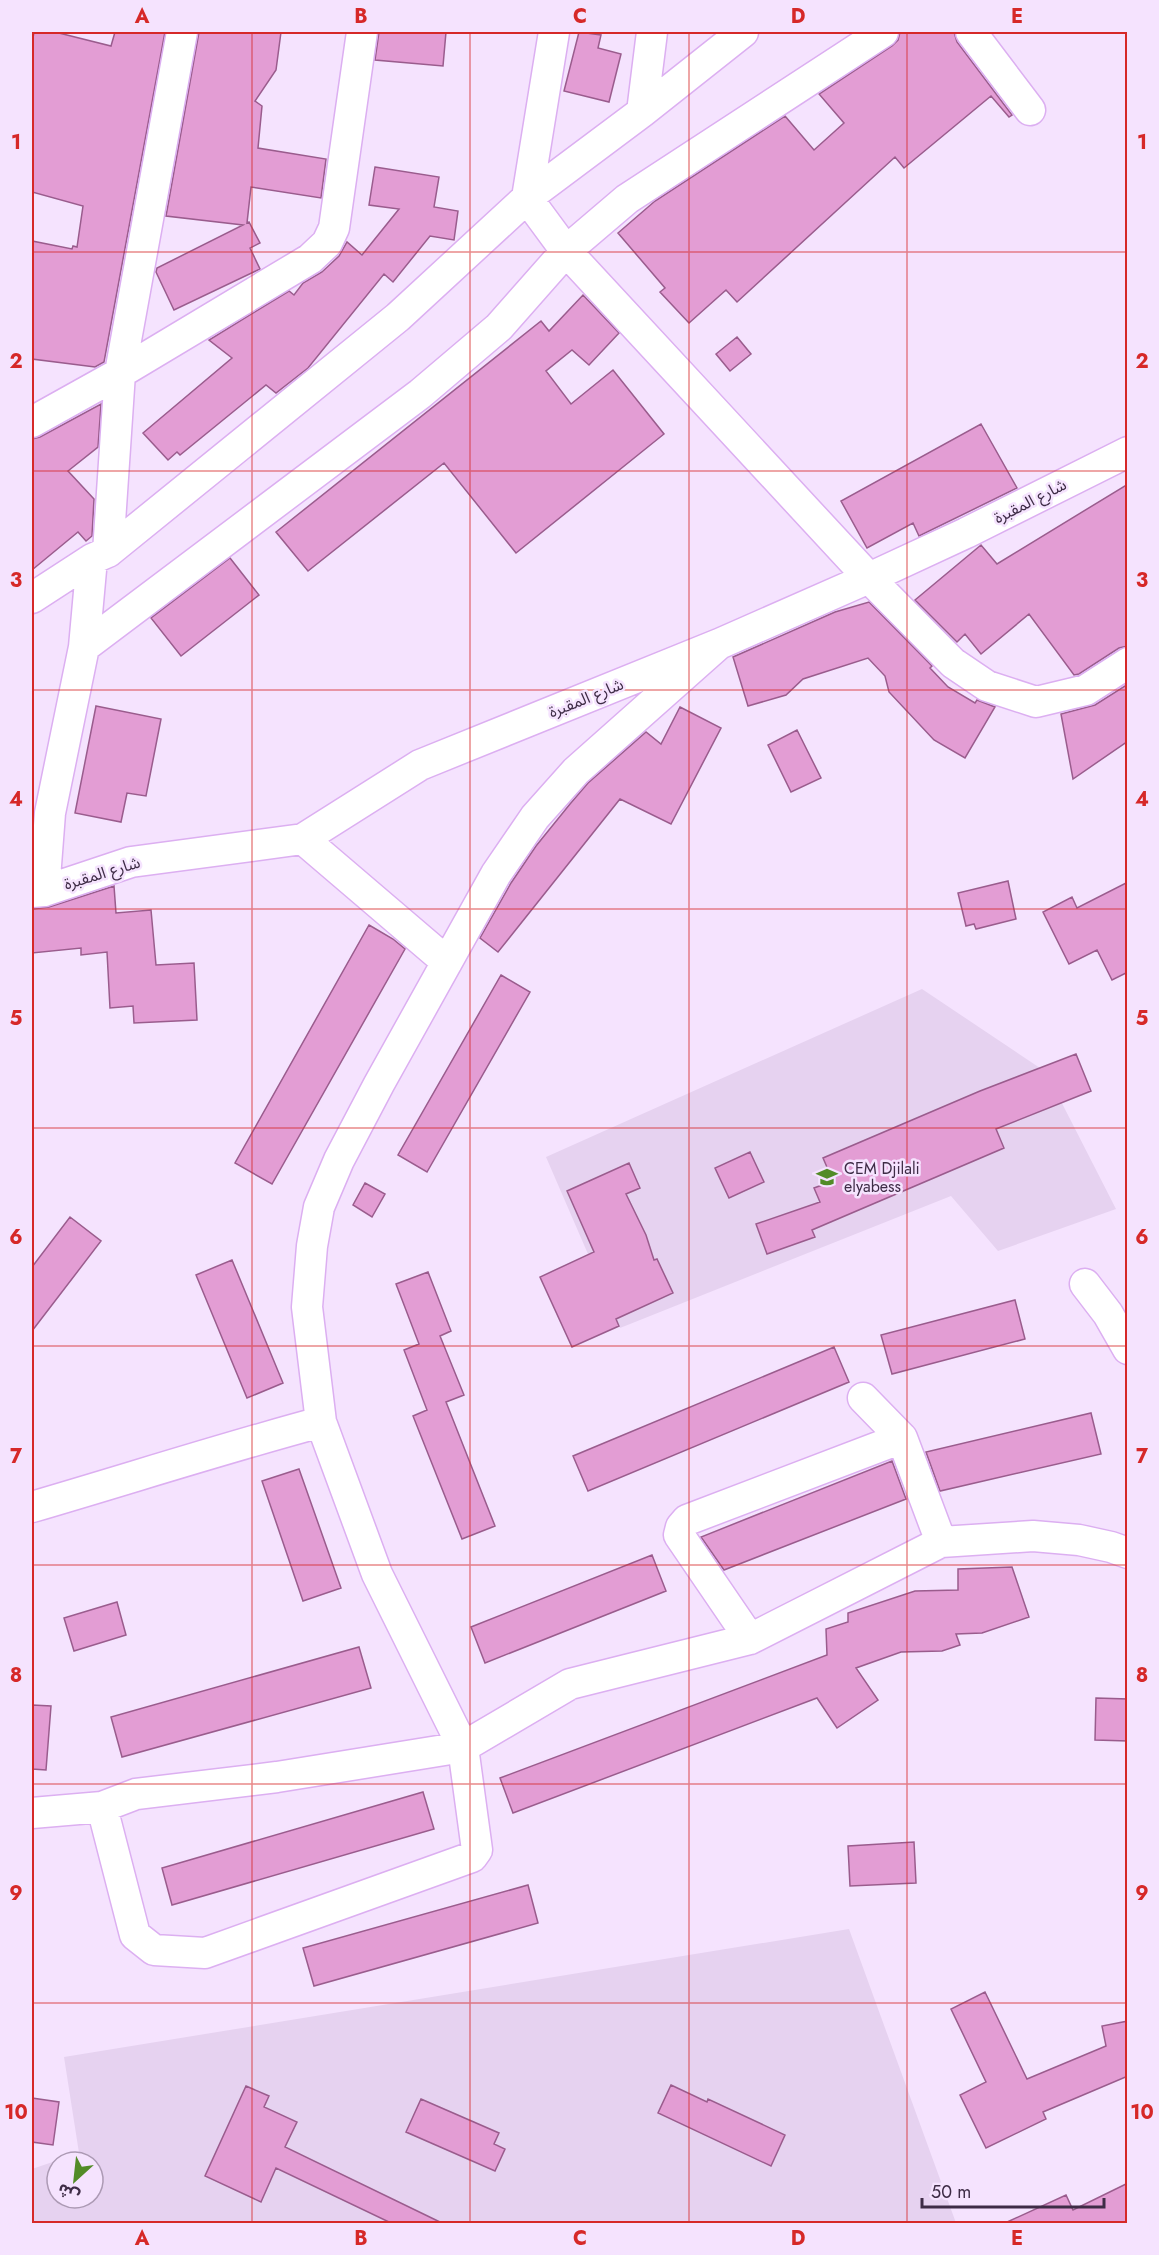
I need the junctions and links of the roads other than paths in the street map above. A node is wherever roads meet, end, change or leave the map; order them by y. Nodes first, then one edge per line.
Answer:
1 (182, 32) edge
2 (362, 32) edge
3 (554, 32) edge
4 (652, 32) edge
5 (743, 32) edge
6 (883, 32) edge
7 (971, 32) edge
8 (1030, 110) dead end
9 (642, 112) junction
10 (527, 198) junction
11 (566, 251) junction
12 (120, 374) junction
13 (32, 422) edge
14 (1128, 452) edge
15 (100, 555) junction
16 (869, 578) junction
17 (32, 598) edge
18 (719, 644) junction
19 (84, 647) junction
20 (1128, 663) edge
21 (303, 839) junction
22 (38, 892) edge
23 (447, 962) junction
24 (1085, 1284) dead end
25 (1128, 1349) edge
26 (863, 1398) dead end
27 (321, 1422) junction
28 (902, 1438) junction
29 (32, 1507) edge
30 (942, 1542) junction
31 (1128, 1553) edge
32 (750, 1639) junction
33 (463, 1747) junction
34 (102, 1807) junction
35 (32, 1813) edge

1 - 12 street
2 - 12 street
3 - 10 street
4 - 9 street
5 - 9 street
6 - 11 street
7 - 8 street
9 - 10 street
10 - 11 street
10 - 15 street
11 - 16 street
11 - 19 street
12 - 13 street
12 - 15 street
14 - 16 street, شارع المقبرة
15 - 17 street
15 - 19 street
16 - 18 street, شارع المقبرة
16 - 20 street
18 - 21 street, شارع المقبرة
18 - 23 street
19 - 22 street
21 - 22 street, شارع المقبرة
21 - 23 street
23 - 27 street
24 - 25 street
26 - 28 street
27 - 29 street
27 - 33 street
28 - 30 street
28 - 32 street
30 - 31 street
30 - 32 street
32 - 33 street
33 - 34 street
33 - 34 street
34 - 35 street

